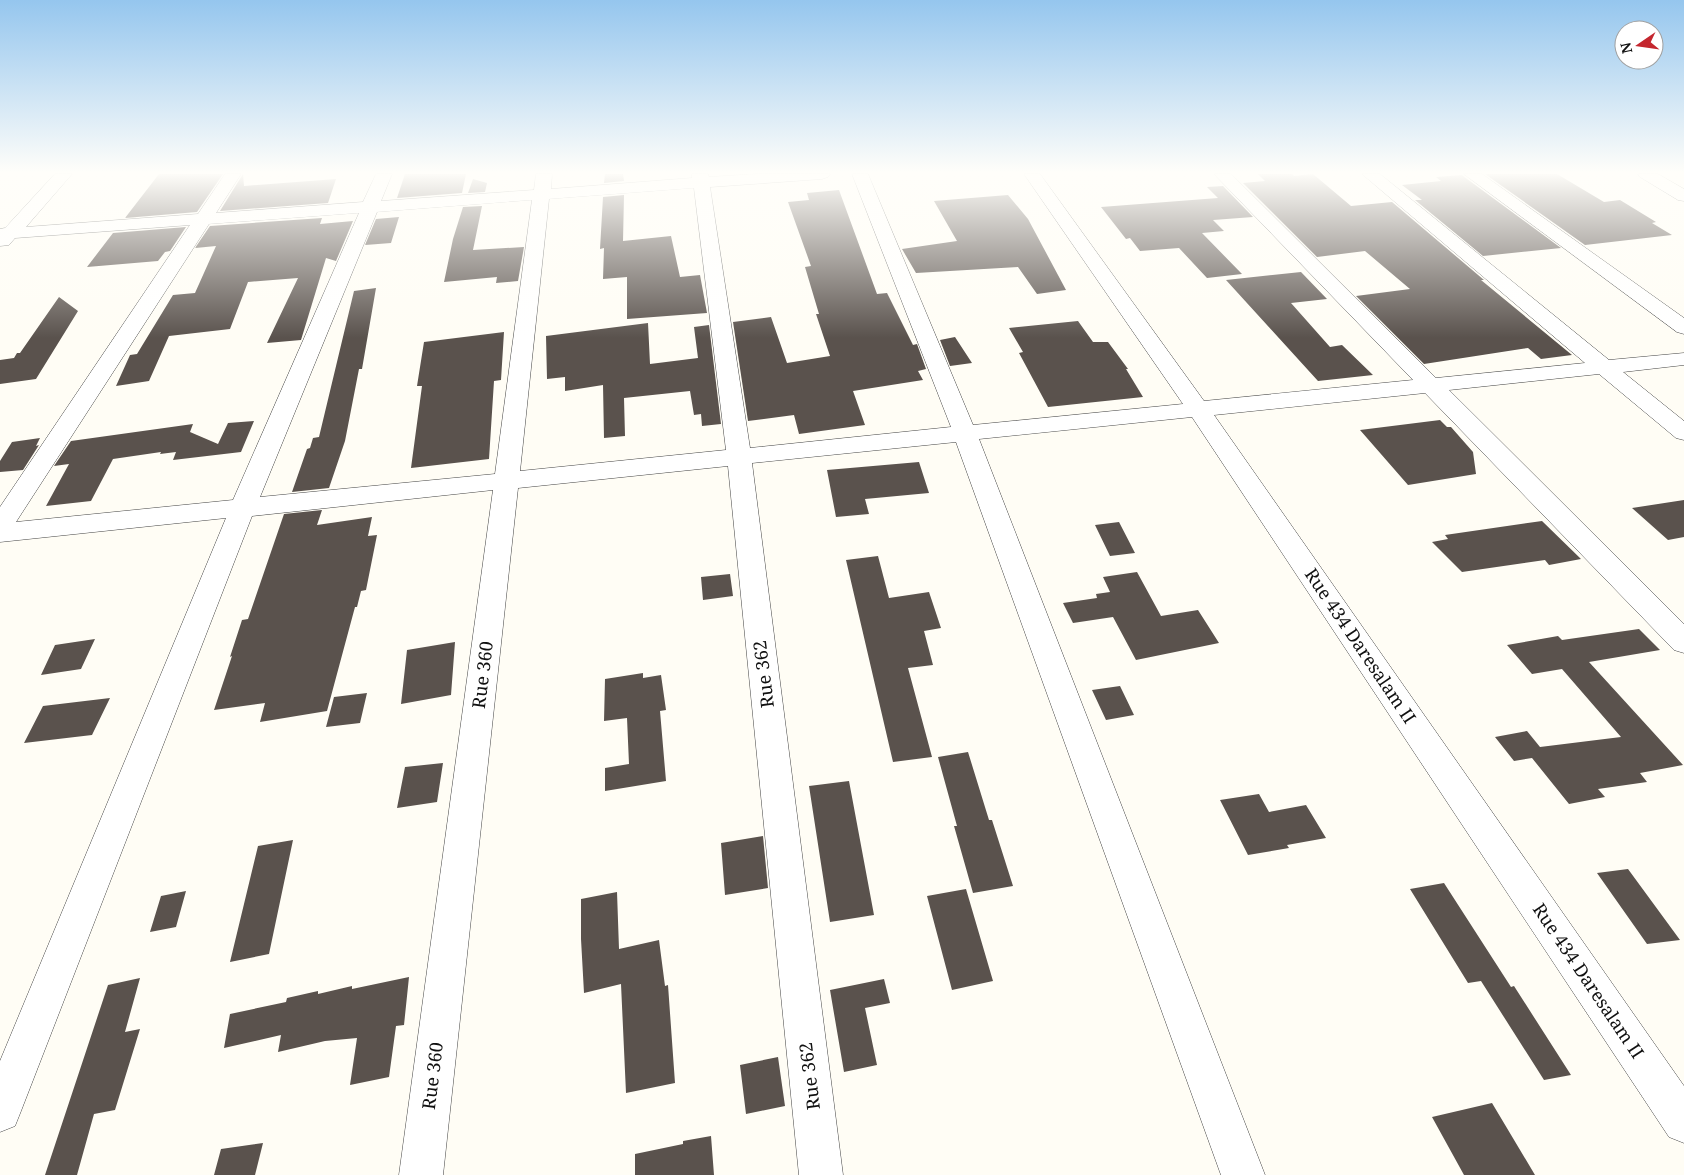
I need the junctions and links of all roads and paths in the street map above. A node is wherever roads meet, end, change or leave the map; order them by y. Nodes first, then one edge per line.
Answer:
1 (94, 229) edge
2 (197, 229) edge
3 (361, 229) edge
4 (537, 229) edge
5 (708, 229) edge
6 (882, 229) edge
7 (1071, 229) edge
8 (1276, 229) edge
9 (1436, 229) edge
10 (1547, 229) edge
11 (3, 237) edge
12 (1684, 328) edge
13 (1684, 360) edge
14 (1604, 368) junction
15 (1431, 386) junction
16 (1198, 409) junction
17 (965, 433) junction
18 (1684, 433) edge
19 (739, 457) junction
20 (507, 480) junction
21 (243, 507) junction
22 (0, 527) edge
23 (0, 533) edge
24 (1684, 642) edge
25 (0, 1111) edge
26 (1684, 1122) edge
27 (421, 1175) edge
28 (821, 1175) edge
29 (1243, 1175) edge

1 - 11 street
2 - 22 street
3 - 21 street
4 - 20 street, Rue 360
5 - 19 street, Rue 362
6 - 17 street
7 - 16 street, Rue 434 Daresalam II
8 - 15 street
9 - 14 street
10 - 12 street
13 - 14 street
14 - 15 street
14 - 18 street
15 - 16 street
15 - 24 street
16 - 17 street
16 - 26 street, Rue 434 Daresalam II
17 - 19 street
17 - 29 street
19 - 20 street
19 - 28 street, Rue 362
20 - 21 street
20 - 27 street, Rue 360
21 - 23 street
21 - 25 street

